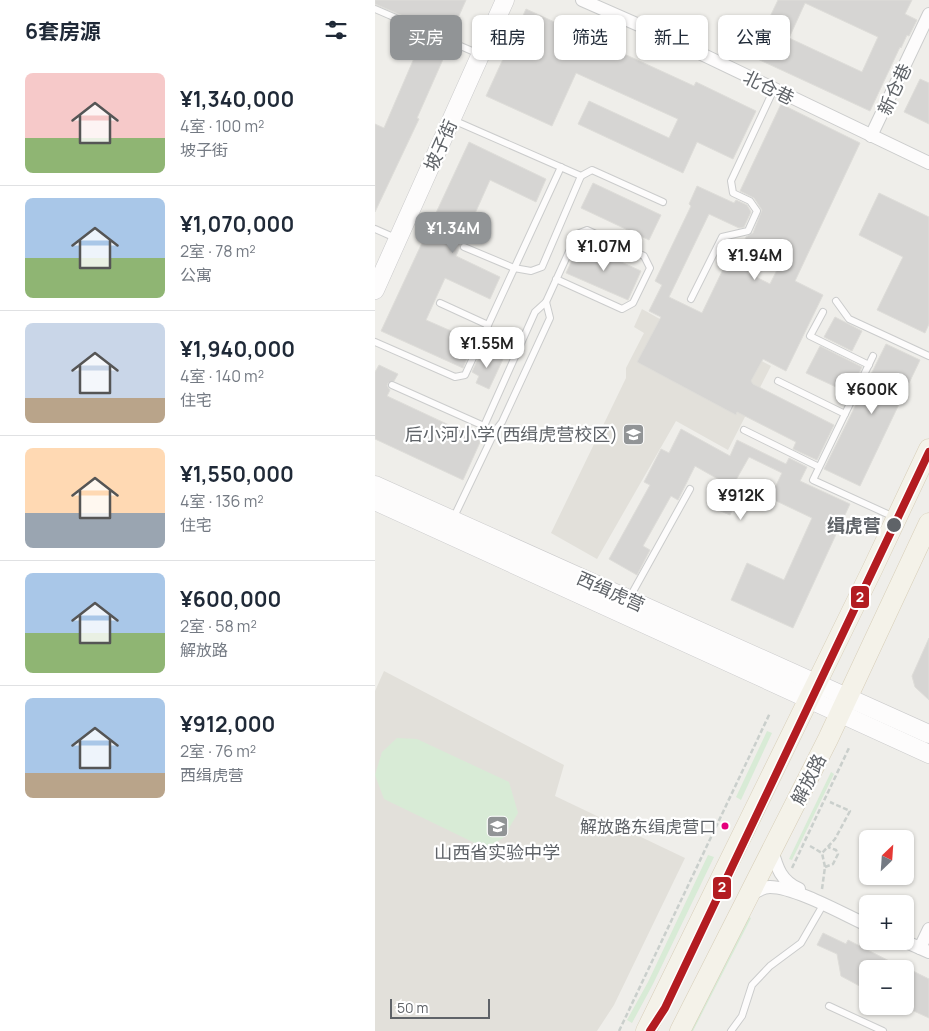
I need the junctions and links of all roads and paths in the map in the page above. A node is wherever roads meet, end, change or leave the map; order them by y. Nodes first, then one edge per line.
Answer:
1 (495, 0) edge
2 (505, 0) edge
3 (582, 0) edge
4 (375, 9) edge
5 (929, 14) edge
6 (490, 15) edge
7 (497, 15) edge
8 (472, 51) edge
9 (474, 60) edge
10 (774, 89) junction
11 (448, 118) junction
12 (871, 136) junction
13 (929, 163) edge
14 (561, 168) junction
15 (581, 176) junction
16 (663, 202) dead end
17 (383, 233) edge
18 (464, 247) dead end
19 (515, 268) junction
20 (375, 271) edge
21 (556, 279) junction
22 (375, 290) edge
23 (691, 299) dead end
24 (836, 301) dead end
25 (546, 302) junction
26 (440, 303) dead end
27 (823, 312) dead end
28 (488, 325) junction
29 (375, 342) edge
30 (873, 356) dead end
31 (929, 356) edge
32 (869, 365) junction
33 (778, 381) dead end
34 (393, 385) dead end
35 (845, 414) junction
36 (484, 426) junction
37 (744, 430) dead end
38 (495, 431) junction
39 (929, 449) edge
40 (819, 467) junction
41 (375, 486) edge
42 (690, 489) dead end
43 (375, 501) edge
44 (897, 518) junction
45 (453, 520) junction
46 (929, 524) edge
47 (629, 599) junction
48 (813, 692) junction
49 (844, 706) junction
50 (770, 713) dead end
51 (929, 734) edge
52 (929, 754) edge
53 (830, 802) dead end
54 (810, 846) dead end
55 (829, 847) junction
56 (772, 850) junction
57 (822, 852) junction
58 (825, 867) junction
59 (749, 896) junction
60 (822, 899) junction
61 (859, 915) edge
62 (859, 920) edge
63 (929, 929) edge
64 (914, 941) edge
65 (925, 948) edge
66 (829, 1006) dead end
67 (619, 1031) edge
68 (646, 1031) edge
69 (680, 1031) edge
70 (731, 1031) edge
71 (883, 1031) edge

1 - 6 main road, 坡子街
2 - 7 main road, 坡子街
3 - 10 street, 北仓巷
4 - 8 lane
5 - 12 street, 新仓巷
9 - 11 main road, 坡子街
10 - 12 street, 北仓巷
10 - 23 lane
11 - 14 lane
11 - 17 main road, 坡子街
11 - 22 main road, 坡子街
12 - 13 street, 北仓巷
14 - 15 lane
14 - 19 lane
15 - 16 lane
15 - 19 lane
17 - 20 main road, 坡子街
18 - 19 lane
19 - 28 lane
21 - 21 lane
21 - 25 lane
24 - 31 lane
25 - 36 lane
25 - 38 lane
26 - 28 lane
27 - 32 lane
28 - 29 lane
30 - 32 lane
32 - 35 lane
33 - 35 lane
34 - 36 lane
35 - 40 lane
36 - 38 lane
37 - 40 lane
38 - 45 lane
39 - 44 main road, 解放路
40 - 44 lane
41 - 45 main road, 西缉虎营
42 - 47 lane
43 - 48 main road, 西缉虎营
44 - 48 main road, 解放路
45 - 47 main road, 西缉虎营
46 - 49 main road, 解放路
47 - 48 main road, 西缉虎营
48 - 49 main road, 西缉虎营
48 - 68 main road, 解放路
49 - 51 main road
49 - 52 main road
49 - 56 main road, 解放路
50 - 67 path
53 - 55 path
54 - 57 path
55 - 57 path
55 - 58 path
56 - 59 main road, 解放路
56 - 61 street
57 - 58 path
58 - 60 path
59 - 60 street
59 - 69 main road, 解放路
60 - 62 street
60 - 70 lane
63 - 65 street
64 - 65 street
66 - 71 lane

